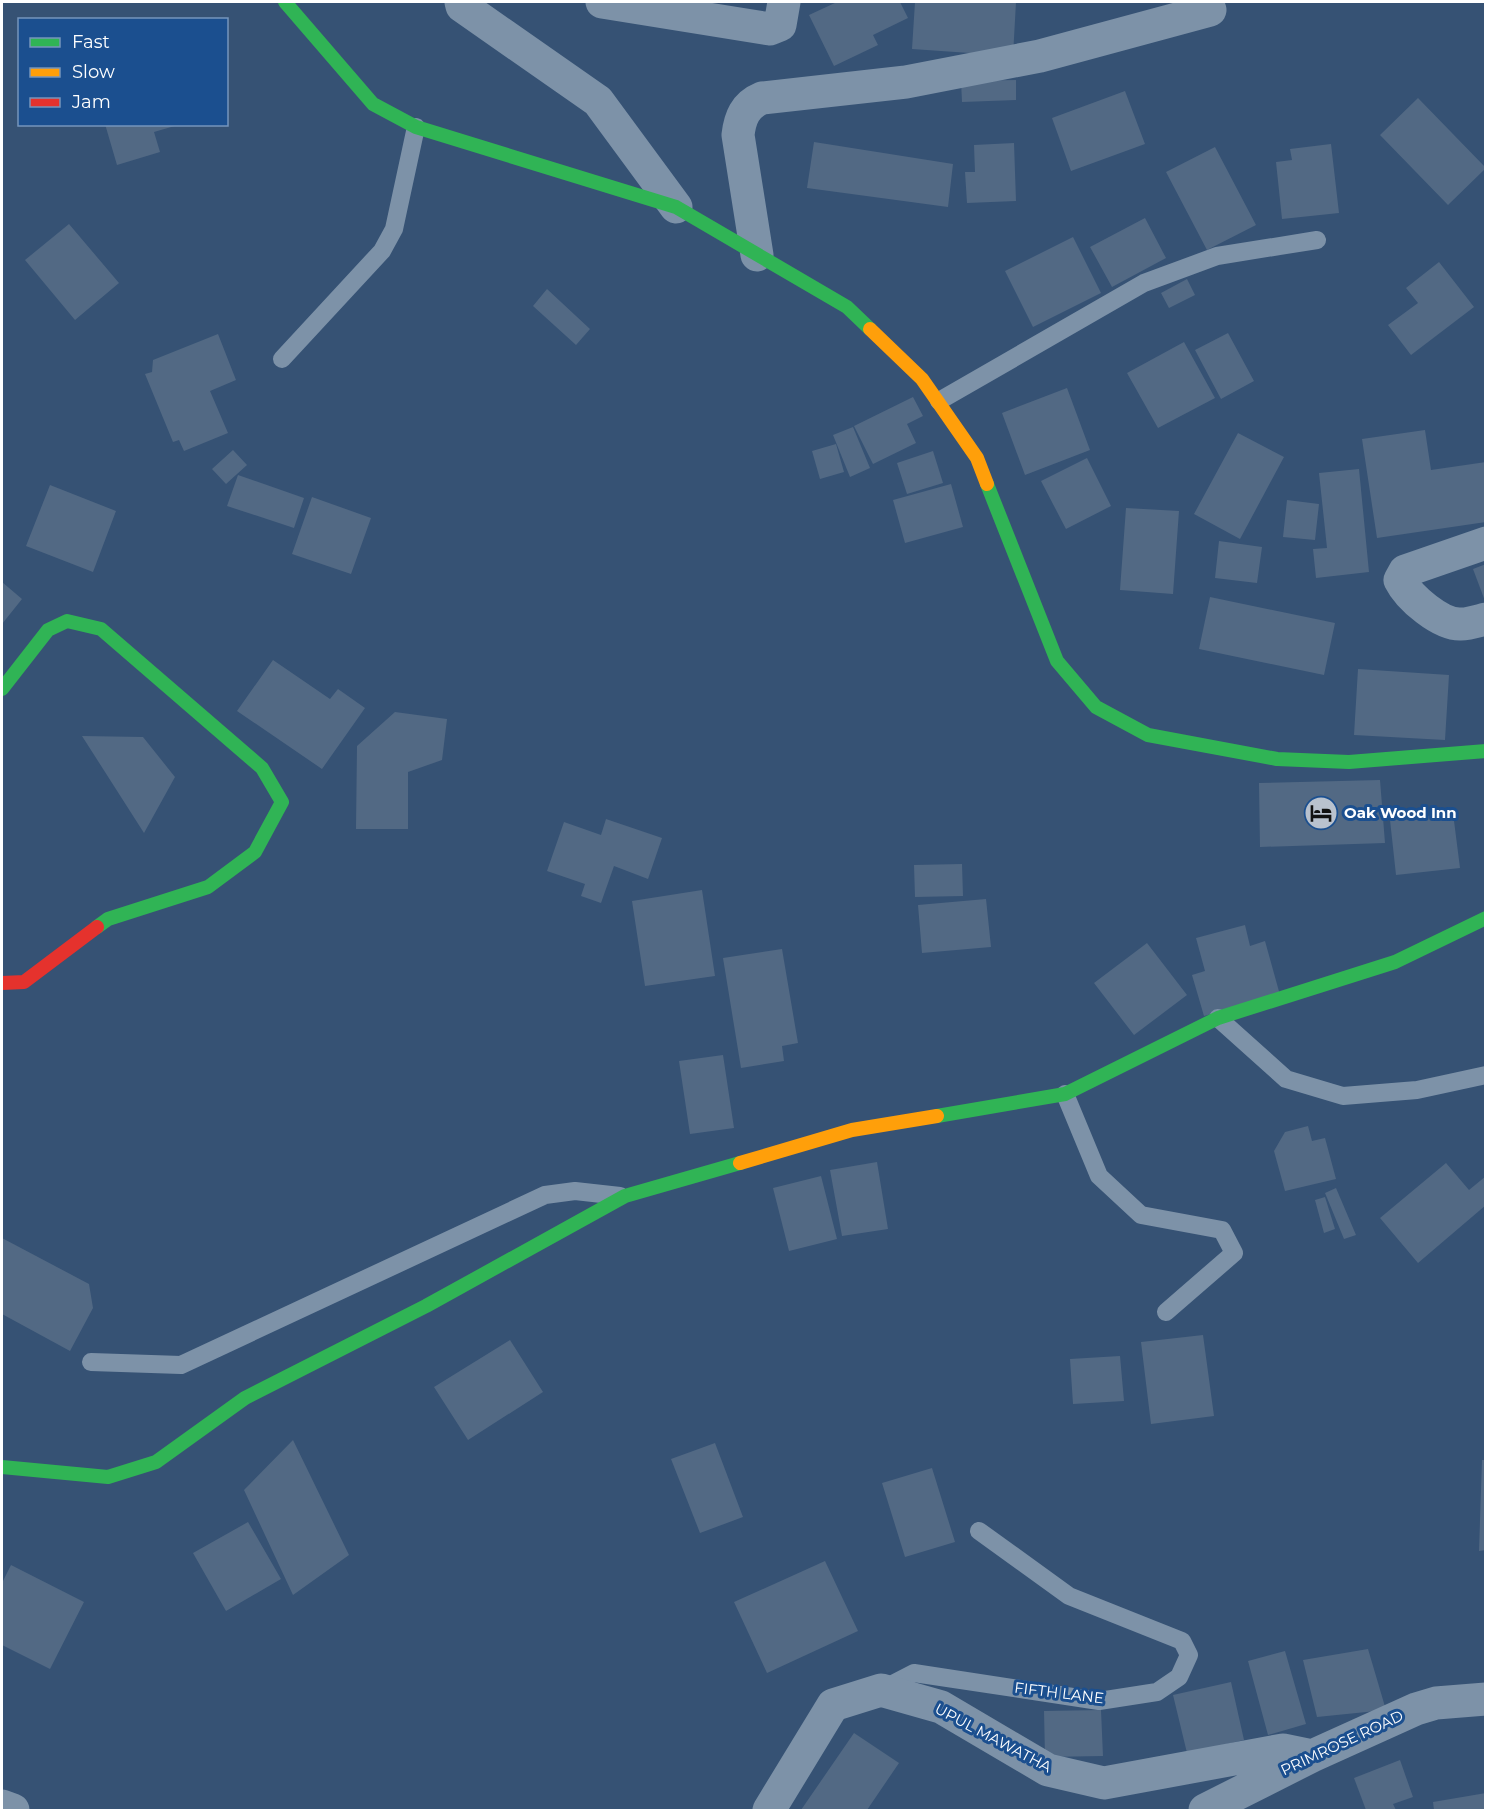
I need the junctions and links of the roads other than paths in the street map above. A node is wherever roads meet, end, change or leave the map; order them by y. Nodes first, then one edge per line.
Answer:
1 (285, 2) edge
2 (461, 2) edge
3 (602, 2) edge
4 (784, 2) edge
5 (1210, 10) dead end
6 (416, 128) junction
7 (676, 207) junction
8 (1317, 240) dead end
9 (757, 255) junction
10 (282, 359) dead end
11 (939, 401) junction
12 (1485, 543) edge
13 (1485, 619) edge
14 (2, 689) edge
15 (1485, 751) edge
16 (1485, 918) edge
17 (2, 983) edge
18 (1218, 1018) junction
19 (1485, 1075) edge
20 (1065, 1094) junction
21 (625, 1196) junction
22 (1166, 1312) dead end
23 (91, 1362) dead end
24 (2, 1467) edge
25 (979, 1531) dead end
26 (881, 1690) junction
27 (1485, 1699) edge
28 (1312, 1756) junction
29 (2, 1806) edge
30 (13, 1810) edge
31 (769, 1810) edge
32 (1205, 1810) edge

1 - 6 street
2 - 7 street
3 - 4 street
5 - 9 street
6 - 7 street
6 - 10 lane
7 - 9 street
8 - 11 lane
9 - 11 street
11 - 15 street
12 - 13 street
14 - 17 street
16 - 18 street
18 - 19 lane
18 - 20 street
20 - 21 street
20 - 22 lane
21 - 23 lane
21 - 24 street
25 - 26 lane, FIFTH LANE
26 - 28 street, UPUL MAWATHA
26 - 31 street
27 - 28 street, PRIMROSE ROAD
28 - 32 street, PRIMROSE ROAD
29 - 30 street

